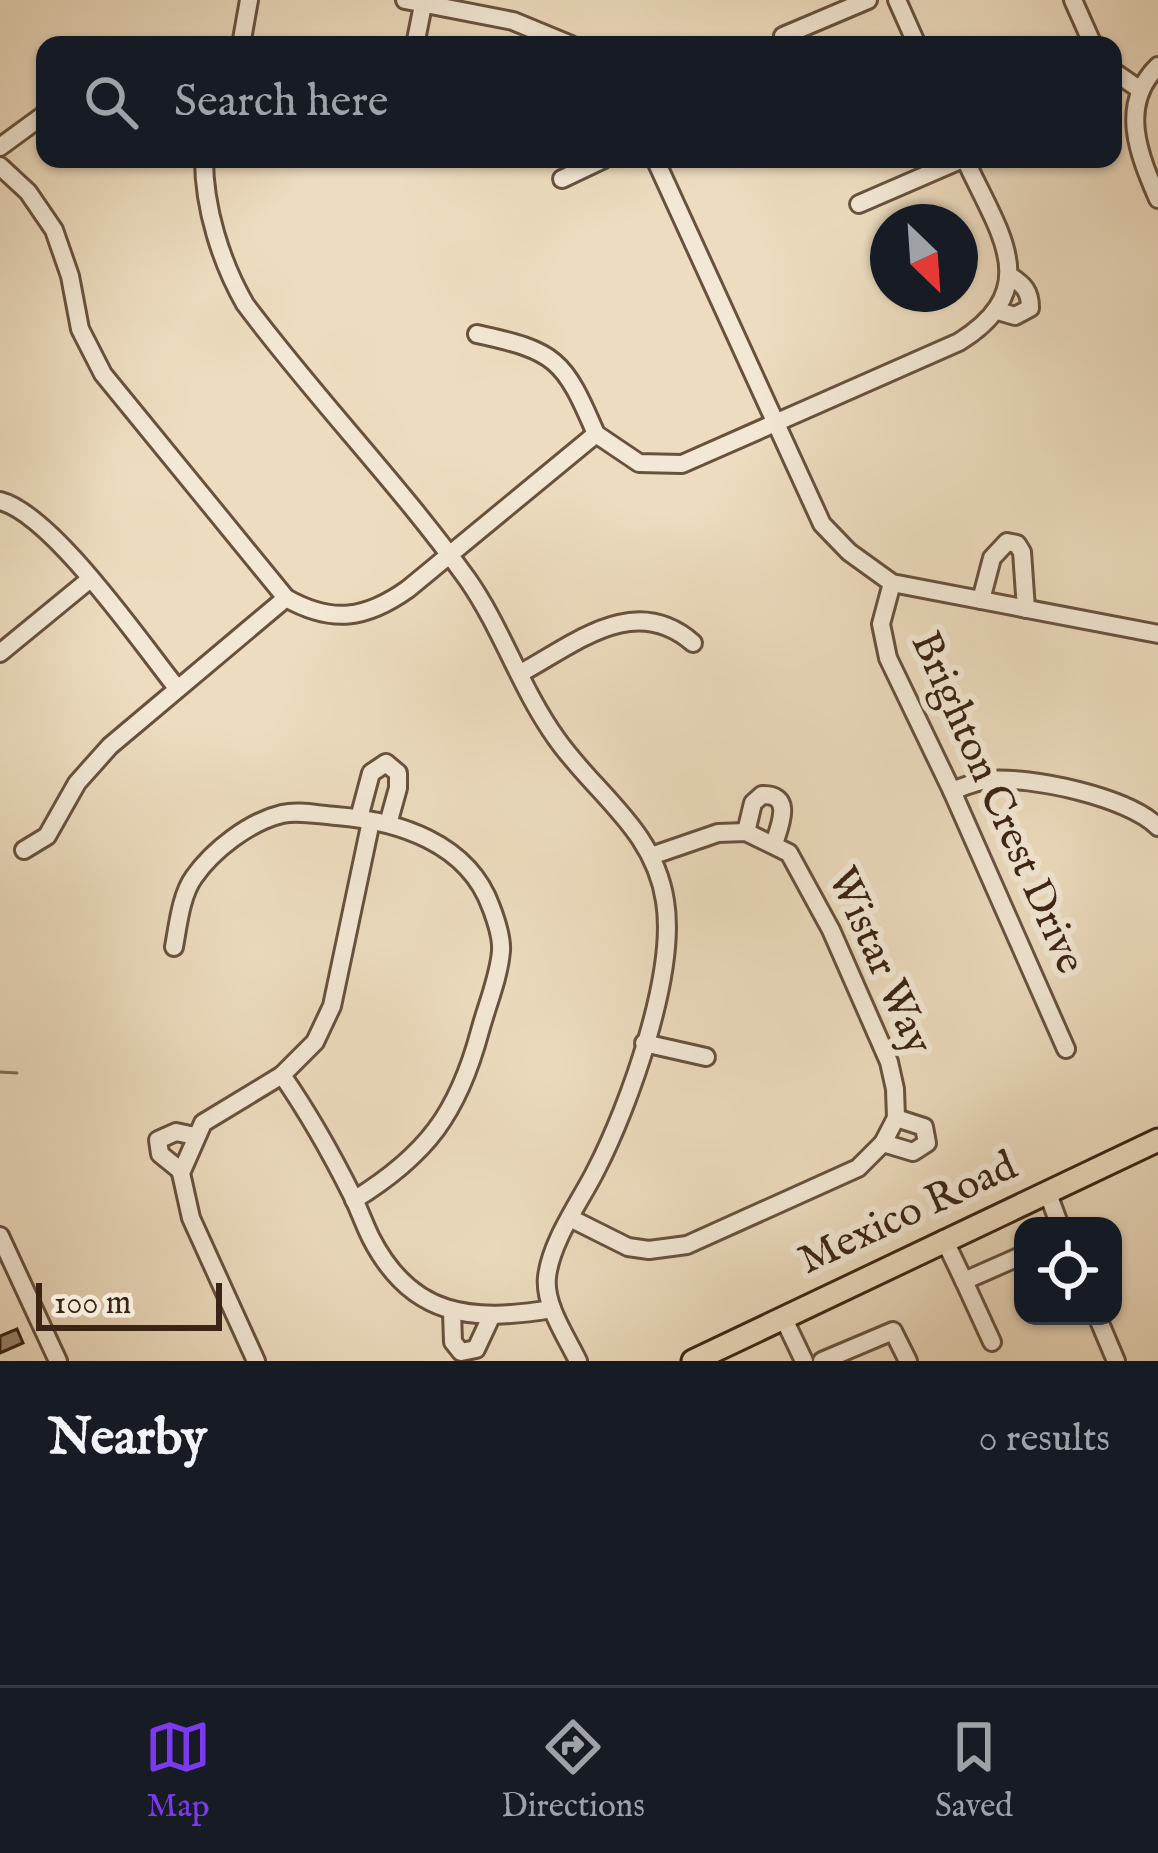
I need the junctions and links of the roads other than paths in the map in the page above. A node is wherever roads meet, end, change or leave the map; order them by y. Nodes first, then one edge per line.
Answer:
1 (249, 0) edge
2 (515, 0) edge
3 (868, 0) edge
4 (897, 0) edge
5 (1073, 0) edge
6 (414, 3) edge
7 (513, 21) junction
8 (243, 36) edge
9 (415, 36) edge
10 (549, 36) edge
11 (783, 36) dead end
12 (913, 36) edge
13 (1089, 36) edge
14 (1158, 66) edge
15 (1122, 77) edge
16 (1139, 89) junction
17 (36, 121) edge
18 (0, 147) edge
19 (0, 166) edge
20 (205, 168) edge
21 (585, 168) edge
22 (659, 168) edge
23 (943, 168) edge
24 (968, 168) edge
25 (562, 179) dead end
26 (1158, 199) edge
27 (859, 204) dead end
28 (1010, 276) junction
29 (998, 311) junction
30 (477, 334) dead end
31 (774, 425) junction
32 (596, 434) junction
33 (0, 501) edge
34 (448, 555) junction
35 (89, 580) junction
36 (892, 583) junction
37 (286, 598) junction
38 (981, 600) junction
39 (1026, 609) junction
40 (1158, 634) edge
41 (693, 643) dead end
42 (0, 653) edge
43 (520, 673) junction
44 (177, 688) junction
45 (952, 791) junction
46 (373, 821) junction
47 (1158, 827) edge
48 (746, 832) junction
49 (774, 844) junction
50 (24, 850) dead end
51 (651, 856) junction
52 (174, 947) dead end
53 (644, 1043) junction
54 (1066, 1049) dead end
55 (706, 1057) dead end
56 (282, 1075) junction
57 (896, 1118) junction
58 (195, 1136) junction
59 (1158, 1140) edge
60 (884, 1144) junction
61 (181, 1171) junction
62 (1047, 1191) junction
63 (354, 1200) junction
64 (1057, 1217) edge
65 (572, 1219) junction
66 (0, 1236) edge
67 (944, 1239) junction
68 (1014, 1259) edge
69 (964, 1281) junction
70 (552, 1309) junction
71 (452, 1312) junction
72 (491, 1317) junction
73 (783, 1317) junction
74 (1101, 1325) edge
75 (992, 1342) dead end
76 (58, 1361) edge
77 (256, 1361) edge
78 (578, 1361) edge
79 (693, 1361) edge
80 (804, 1361) edge
81 (822, 1361) edge
82 (908, 1361) edge
83 (1116, 1361) edge

1 - 8 street
2 - 7 street
3 - 11 street
4 - 12 street
5 - 13 street
6 - 7 street
6 - 9 street
7 - 10 street
14 - 16 street
15 - 16 street
16 - 26 street
17 - 18 street
19 - 37 street
20 - 34 street
21 - 25 street
22 - 31 street
23 - 27 street
24 - 28 street
28 - 29 street
28 - 29 street
29 - 31 street
30 - 32 street
31 - 32 street
31 - 36 street
32 - 34 street
33 - 35 street
34 - 37 street
34 - 43 street
35 - 42 street
35 - 44 street
36 - 38 street
36 - 45 street, Brighton Crest Drive
37 - 44 street
38 - 39 street
38 - 39 street
39 - 40 street
41 - 43 street
43 - 51 street
44 - 50 street
45 - 47 street
45 - 54 street, Brighton Crest Drive
46 - 52 street
46 - 56 street
46 - 63 street
48 - 49 street, Wistar Way
48 - 49 street, Wistar Way
48 - 51 street
49 - 57 street, Wistar Way
51 - 53 street
53 - 55 street
53 - 65 street
56 - 58 street
56 - 63 street
57 - 60 street, Wistar Way
57 - 60 street, Wistar Way
58 - 61 street
58 - 61 street
59 - 62 main road, Mexico Road
60 - 65 street, Wistar Way
61 - 77 street
62 - 64 street
62 - 67 main road, Mexico Road
63 - 71 street
65 - 70 street
66 - 76 street
67 - 69 street
67 - 73 main road, Mexico Road
68 - 69 street
69 - 75 street
70 - 72 street
70 - 78 street
71 - 72 street
71 - 72 street
73 - 79 main road, Mexico Road
73 - 80 street
74 - 83 street
81 - 82 street

